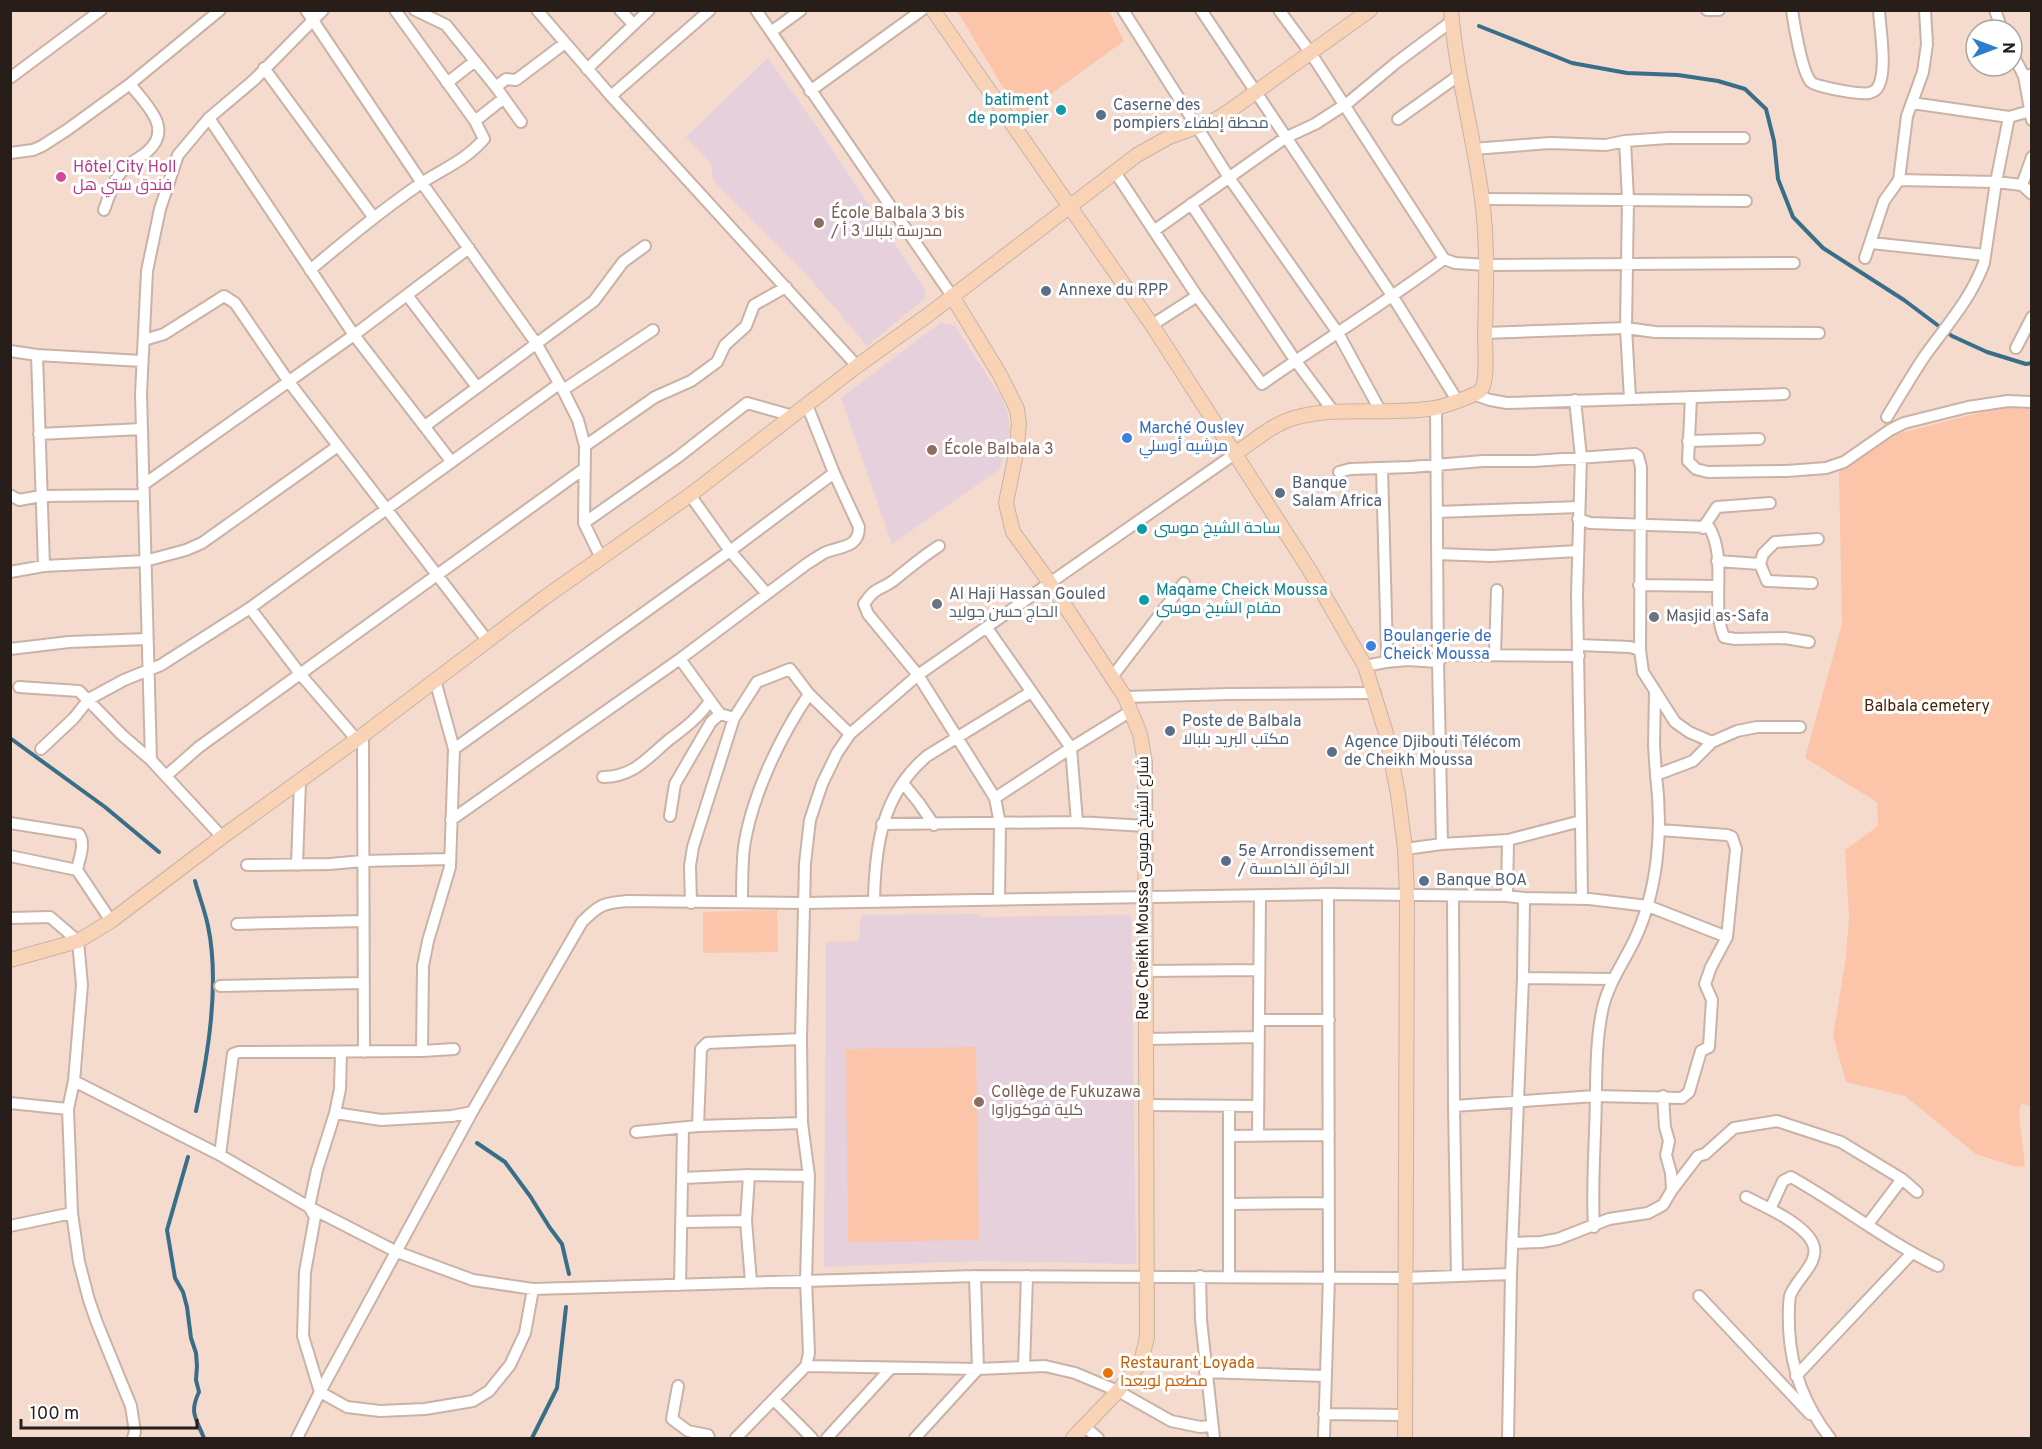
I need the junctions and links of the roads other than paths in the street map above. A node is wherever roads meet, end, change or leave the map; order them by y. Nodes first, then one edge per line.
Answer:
1 (220, 10) edge
2 (323, 10) edge
3 (395, 10) edge
4 (415, 10) edge
5 (537, 10) edge
6 (620, 10) edge
7 (649, 10) edge
8 (710, 10) edge
9 (756, 10) edge
10 (801, 10) edge
11 (922, 10) edge
12 (933, 10) edge
13 (1123, 10) edge
14 (1201, 10) edge
15 (1280, 10) edge
16 (1370, 10) edge
17 (1707, 10) edge
18 (1719, 10) edge
19 (1792, 10) edge
20 (1879, 10) edge
21 (1925, 10) edge
22 (98, 11) edge
23 (309, 15) edge
24 (1451, 16) edge
25 (633, 24) junction
26 (771, 32) junction
27 (565, 44) junction
28 (1310, 52) junction
29 (476, 61) junction
30 (264, 68) junction
31 (587, 69) junction
32 (1458, 76) junction
33 (2028, 76) edge
34 (10, 78) edge
35 (447, 83) junction
36 (130, 84) junction
37 (496, 87) junction
38 (810, 91) junction
39 (1255, 92) junction
40 (611, 96) junction
41 (504, 98) junction
42 (1912, 103) junction
43 (1343, 105) junction
44 (2031, 116) edge
45 (2009, 117) junction
46 (209, 118) junction
47 (1398, 119) dead end
48 (475, 121) junction
49 (521, 123) dead end
50 (1196, 128) junction
51 (1285, 138) junction
52 (1744, 138) dead end
53 (1625, 141) junction
54 (1473, 149) junction
55 (10, 153) edge
56 (2031, 157) edge
57 (1116, 172) junction
58 (1230, 179) junction
59 (1899, 180) junction
60 (1996, 182) junction
61 (422, 183) junction
62 (2022, 185) junction
63 (2031, 194) edge
64 (1482, 199) junction
65 (1628, 199) junction
66 (1746, 201) dead end
67 (1191, 204) junction
68 (1070, 207) junction
69 (104, 210) dead end
70 (374, 218) junction
71 (1155, 230) junction
72 (1871, 243) junction
73 (645, 246) dead end
74 (469, 248) junction
75 (1985, 255) junction
76 (1865, 258) dead end
77 (1444, 260) junction
78 (1794, 263) dead end
79 (1487, 265) junction
80 (1626, 265) junction
81 (310, 270) junction
82 (786, 287) junction
83 (407, 295) junction
84 (951, 296) junction
85 (1197, 296) junction
86 (1393, 297) junction
87 (2031, 317) edge
88 (1152, 326) junction
89 (1626, 328) junction
90 (654, 330) dead end
91 (1338, 333) junction
92 (1485, 333) junction
93 (1819, 333) dead end
94 (354, 335) junction
95 (144, 340) junction
96 (536, 342) junction
97 (2016, 348) dead end
98 (10, 351) edge
99 (37, 355) junction
100 (1295, 360) junction
101 (142, 361) junction
102 (857, 366) junction
103 (289, 382) junction
104 (477, 387) junction
105 (561, 387) junction
106 (1473, 394) junction
107 (1784, 394) dead end
108 (1691, 397) junction
109 (1630, 399) junction
110 (1457, 400) junction
111 (1575, 400) junction
112 (2031, 402) edge
113 (807, 405) junction
114 (1436, 408) junction
115 (1333, 411) junction
116 (1381, 412) junction
117 (793, 416) junction
118 (1887, 417) dead end
119 (425, 426) junction
120 (142, 429) junction
121 (39, 434) junction
122 (1759, 439) dead end
123 (1688, 441) junction
124 (338, 446) junction
125 (585, 446) junction
126 (1236, 453) junction
127 (1581, 457) junction
128 (451, 461) junction
129 (1437, 465) junction
130 (585, 468) junction
131 (1382, 468) junction
132 (1339, 472) dead end
133 (834, 473) junction
134 (143, 490) junction
135 (10, 495) edge
136 (690, 495) junction
137 (41, 496) junction
138 (1770, 503) dead end
139 (1579, 507) junction
140 (386, 509) junction
141 (1437, 512) junction
142 (1578, 519) junction
143 (584, 523) junction
144 (1639, 525) junction
145 (1703, 528) junction
146 (1818, 539) dead end
147 (939, 546) dead end
148 (730, 551) junction
149 (1578, 551) junction
150 (1437, 554) junction
151 (601, 558) junction
152 (145, 561) junction
153 (1717, 561) junction
154 (1760, 564) junction
155 (44, 566) junction
156 (10, 572) edge
157 (437, 575) junction
158 (1812, 583) dead end
159 (1050, 584) junction
160 (1184, 584) dead end
161 (1639, 585) junction
162 (1718, 586) junction
163 (1497, 590) dead end
164 (767, 594) junction
165 (250, 608) junction
166 (987, 628) junction
167 (147, 639) junction
168 (487, 640) junction
169 (1809, 642) dead end
170 (10, 649) edge
171 (1640, 650) junction
172 (1579, 651) junction
173 (1495, 654) junction
174 (680, 659) junction
175 (1386, 662) junction
176 (1438, 662) junction
177 (1365, 666) junction
178 (148, 670) junction
179 (301, 675) junction
180 (918, 675) junction
181 (1112, 677) junction
182 (435, 680) junction
183 (19, 687) dead end
184 (1031, 692) junction
185 (1655, 692) junction
186 (1375, 693) junction
187 (809, 694) junction
188 (1125, 697) junction
189 (89, 699) junction
190 (710, 701) junction
191 (1131, 711) junction
192 (720, 714) junction
193 (734, 717) junction
194 (1800, 727) dead end
195 (850, 734) junction
196 (360, 737) junction
197 (958, 739) junction
198 (1712, 742) junction
199 (1071, 748) junction
200 (41, 749) dead end
201 (454, 749) junction
202 (151, 760) junction
203 (1656, 775) junction
204 (166, 776) junction
205 (603, 777) dead end
206 (300, 781) junction
207 (903, 783) junction
208 (995, 798) junction
209 (670, 816) dead end
210 (451, 820) junction
211 (1581, 821) junction
212 (1077, 822) junction
213 (10, 823) edge
214 (882, 824) junction
215 (1000, 824) junction
216 (934, 825) junction
217 (1146, 825) junction
218 (1660, 830) junction
219 (222, 837) junction
220 (1508, 840) junction
221 (1442, 844) junction
222 (1405, 849) junction
223 (10, 856) edge
224 (450, 859) junction
225 (363, 861) junction
226 (247, 865) dead end
227 (297, 865) junction
228 (77, 870) junction
229 (1328, 894) junction
230 (1260, 895) junction
231 (1146, 897) junction
232 (1407, 897) junction
233 (1453, 897) junction
234 (1507, 897) junction
235 (1524, 898) junction
236 (999, 899) junction
237 (1582, 899) junction
238 (874, 901) junction
239 (742, 902) junction
240 (691, 903) junction
241 (804, 903) junction
242 (1648, 906) junction
243 (10, 918) edge
244 (111, 921) junction
245 (363, 921) junction
246 (237, 924) dead end
247 (1727, 937) junction
248 (78, 941) junction
249 (10, 960) edge
250 (1259, 970) junction
251 (1145, 971) junction
252 (1523, 978) junction
253 (1613, 979) junction
254 (363, 983) junction
255 (220, 986) dead end
256 (1259, 1020) junction
257 (1329, 1020) junction
258 (1258, 1037) junction
259 (801, 1039) junction
260 (1146, 1039) junction
261 (454, 1049) dead end
262 (422, 1051) junction
263 (341, 1052) junction
264 (364, 1052) junction
265 (74, 1081) junction
266 (1595, 1096) junction
267 (1663, 1096) junction
268 (1518, 1101) junction
269 (10, 1103) edge
270 (1145, 1105) junction
271 (1229, 1106) junction
272 (1258, 1106) junction
273 (1454, 1106) junction
274 (68, 1109) junction
275 (472, 1112) junction
276 (335, 1113) junction
277 (802, 1123) junction
278 (698, 1126) junction
279 (683, 1129) junction
280 (636, 1132) dead end
281 (1329, 1134) junction
282 (1258, 1135) junction
283 (1229, 1136) junction
284 (220, 1155) junction
285 (749, 1175) junction
286 (809, 1176) junction
287 (683, 1178) junction
288 (1902, 1179) junction
289 (1672, 1190) junction
290 (1917, 1192) dead end
291 (1746, 1197) dead end
292 (1329, 1203) junction
293 (1230, 1204) junction
294 (309, 1207) junction
295 (1770, 1209) junction
296 (72, 1213) junction
297 (746, 1221) junction
298 (683, 1222) junction
299 (1868, 1224) junction
300 (10, 1226) edge
301 (1594, 1227) junction
302 (1512, 1243) junction
303 (397, 1252) junction
304 (1912, 1253) junction
305 (1938, 1266) dead end
306 (1511, 1274) junction
307 (975, 1276) junction
308 (1027, 1276) junction
309 (1200, 1276) junction
310 (1229, 1276) junction
311 (1457, 1276) junction
312 (1146, 1277) junction
313 (1329, 1277) junction
314 (1404, 1278) junction
315 (806, 1280) junction
316 (751, 1282) junction
317 (680, 1285) junction
318 (533, 1288) junction
319 (1698, 1296) dead end
320 (806, 1366) junction
321 (1024, 1367) junction
322 (891, 1368) junction
323 (978, 1369) junction
324 (1205, 1372) junction
325 (1325, 1376) junction
326 (1796, 1376) junction
327 (678, 1386) dead end
328 (1118, 1391) junction
329 (320, 1392) junction
330 (774, 1400) junction
331 (1324, 1414) junction
332 (1404, 1415) junction
333 (1814, 1418) junction
334 (1084, 1426) junction
335 (1212, 1426) junction
336 (133, 1438) edge
337 (297, 1438) edge
338 (709, 1438) edge
339 (736, 1438) edge
340 (812, 1438) edge
341 (827, 1438) edge
342 (915, 1438) edge
343 (1073, 1438) edge
344 (1098, 1438) edge
345 (1214, 1438) edge
346 (1324, 1438) edge
347 (1405, 1438) edge
348 (1508, 1438) edge
349 (1830, 1438) edge

1 - 36 street
2 - 23 street
3 - 35 street
4 - 29 street
5 - 27 street
6 - 25 street
7 - 25 street
8 - 40 street
9 - 26 street
10 - 26 street
11 - 38 street
12 - 68 street
13 - 50 street
14 - 39 street
15 - 28 street
16 - 28 street
17 - 18 street
19 - 20 street
21 - 42 street
22 - 34 street
23 - 30 street
23 - 61 street
24 - 32 street
24 - 43 street
25 - 31 street
26 - 38 street
27 - 31 street
27 - 37 street
28 - 39 street
28 - 43 street
29 - 35 street
29 - 37 street
30 - 46 street
30 - 70 street
31 - 40 street
32 - 47 street
32 - 54 street
33 - 44 street
35 - 48 street
36 - 55 street
36 - 69 street
37 - 41 street
38 - 84 street
39 - 50 street
39 - 51 street
40 - 82 street
41 - 48 street
41 - 49 street
42 - 45 street
42 - 59 street
43 - 51 street
43 - 77 street
44 - 45 street
45 - 60 street
46 - 81 street
46 - 95 street
48 - 61 street
50 - 57 street
50 - 58 street
51 - 58 street
51 - 86 street
52 - 53 street
53 - 54 street
53 - 65 street
54 - 64 street
56 - 62 street
57 - 68 street
57 - 71 street
58 - 67 street
58 - 91 street
59 - 60 street
59 - 72 street
60 - 62 street
60 - 75 street
61 - 70 street
61 - 74 street
62 - 63 street
64 - 65 street
64 - 79 street
65 - 66 street
65 - 80 street
67 - 71 street
67 - 100 street
68 - 84 street
68 - 88 street
70 - 81 street
71 - 85 street
72 - 75 street
72 - 76 street
73 - 96 street
74 - 83 street
74 - 96 street
75 - 118 street
77 - 79 street
77 - 86 street
78 - 80 street
79 - 80 street
79 - 92 street
80 - 89 street
81 - 94 street
82 - 102 street
82 - 125 street
83 - 94 street
83 - 104 street
84 - 102 street
84 - 159 street, Rue Cheikh Moussa شارع الشيخ موسى
85 - 88 street
85 - 100 street
86 - 91 street
86 - 110 street
87 - 97 street
88 - 126 street
89 - 92 street
89 - 93 street
89 - 109 street
90 - 105 street
91 - 100 street
91 - 116 street
92 - 106 street
94 - 103 street
94 - 119 street
95 - 101 street
95 - 103 street
96 - 104 street
96 - 105 street
98 - 99 street
99 - 101 street
99 - 121 street
100 - 115 street
101 - 120 street
102 - 113 street
103 - 124 street
103 - 134 street
104 - 119 street
105 - 125 street
105 - 128 street
106 - 110 street
106 - 111 street
107 - 108 street
108 - 109 street
108 - 123 street
109 - 111 street
110 - 114 street
111 - 127 street
112 - 123 street
113 - 117 street
113 - 133 street
114 - 116 street
114 - 129 street
115 - 116 street
115 - 126 street
117 - 136 street
117 - 143 street
119 - 128 street
120 - 121 street
120 - 134 street
121 - 137 street
122 - 123 street
124 - 140 street
124 - 152 street
125 - 130 street
126 - 159 street
126 - 177 street
127 - 129 street
127 - 139 street
127 - 144 street
128 - 140 street
129 - 131 street
129 - 141 street
130 - 143 street
130 - 157 street
131 - 132 street
131 - 175 street
133 - 148 street
133 - 164 street
134 - 137 street
134 - 152 street
135 - 137 street
136 - 148 street
136 - 151 street
137 - 155 street
138 - 145 street
139 - 141 street
139 - 142 street
140 - 157 street
140 - 165 street
141 - 150 street
142 - 144 street
142 - 149 street
143 - 151 street
144 - 145 street
144 - 161 street
145 - 153 street
146 - 154 street
147 - 180 street
148 - 164 street
148 - 201 street
149 - 150 street
149 - 172 street
150 - 176 street
151 - 168 street
152 - 155 street
152 - 167 street
153 - 154 street
153 - 162 street
154 - 158 street
155 - 156 street
157 - 168 street
157 - 179 street
159 - 166 street
159 - 181 street, Rue Cheikh Moussa شارع الشيخ موسى
160 - 181 street
161 - 162 street
161 - 171 street
162 - 169 street
163 - 173 street
164 - 174 street
165 - 178 street
165 - 179 street
166 - 180 street
166 - 184 street
167 - 170 street
167 - 178 street
168 - 182 street
171 - 172 street
171 - 185 street
172 - 173 street
172 - 211 street
173 - 176 street
174 - 190 street
174 - 210 street
175 - 176 street
175 - 177 street
176 - 221 street
177 - 186 street
178 - 189 street
178 - 202 street
179 - 196 street
179 - 204 street
180 - 195 street
180 - 197 street
181 - 188 street, Rue Cheikh Moussa شارع الشيخ موسى
182 - 196 street
182 - 201 street
183 - 189 street
184 - 197 street
184 - 199 street
185 - 198 street
185 - 203 street
186 - 188 street
186 - 222 street
187 - 193 street
187 - 195 street
187 - 239 street
188 - 191 street, Rue Cheikh Moussa شارع الشيخ موسى
189 - 200 street
189 - 202 street
190 - 192 street
190 - 205 street
191 - 199 street
191 - 217 street, Rue Cheikh Moussa شارع الشيخ موسى
192 - 193 street
192 - 209 street
193 - 240 street
194 - 198 street
195 - 241 street
196 - 206 street
196 - 225 street
197 - 207 street
197 - 208 street
198 - 203 street
199 - 208 street
199 - 212 street
201 - 210 street
202 - 204 street
203 - 218 street
204 - 219 street
206 - 219 street
206 - 227 street
207 - 214 street
207 - 216 street
208 - 215 street
210 - 224 street
211 - 220 street
211 - 237 street
212 - 215 street
212 - 217 street
213 - 228 street
214 - 216 street
214 - 238 street
215 - 216 street
215 - 236 street
217 - 231 street, Rue Cheikh Moussa شارع الشيخ موسى
218 - 242 street
218 - 247 street
219 - 244 street
220 - 221 street
220 - 234 street
221 - 222 street
222 - 232 street
223 - 228 street
224 - 225 street
224 - 262 street
225 - 227 street
225 - 245 street
226 - 227 street
228 - 244 street
229 - 230 street
229 - 232 street
229 - 257 street
230 - 231 street
230 - 250 street
231 - 236 street
231 - 251 street, Rue Cheikh Moussa شارع الشيخ موسى
232 - 233 street
232 - 314 street
233 - 234 street
233 - 273 street
234 - 235 street
235 - 237 street
235 - 252 street
236 - 238 street
237 - 242 street
238 - 241 street
239 - 240 street
239 - 241 street
240 - 275 street
241 - 259 street
242 - 247 street
242 - 253 street
243 - 248 street
244 - 248 street
245 - 246 street
245 - 254 street
247 - 267 street
248 - 249 street
248 - 265 street
250 - 251 street
250 - 256 street
251 - 260 street, Rue Cheikh Moussa شارع الشيخ موسى
252 - 253 street
252 - 268 street
253 - 266 street
254 - 255 street
254 - 264 street
256 - 257 street
256 - 258 street
257 - 281 street
258 - 260 street
258 - 272 street
259 - 277 street
259 - 278 street
260 - 270 street, Rue Cheikh Moussa شارع الشيخ موسى
261 - 262 street
262 - 264 street
263 - 264 street
263 - 276 street
263 - 284 street
265 - 274 street
265 - 284 street
266 - 267 street
266 - 268 street
266 - 301 street
267 - 289 street
268 - 273 street
268 - 302 street
269 - 274 street
270 - 271 street
270 - 312 street, Rue Cheikh Moussa شارع الشيخ موسى
271 - 272 street
271 - 283 street
272 - 282 street
273 - 311 street
274 - 296 street
275 - 276 street
275 - 303 street
276 - 294 street
277 - 278 street
277 - 286 street
278 - 279 street
279 - 280 street
279 - 287 street
281 - 282 street
281 - 292 street
282 - 283 street
283 - 293 street
284 - 294 street
285 - 286 street
285 - 287 street
285 - 297 street
286 - 315 street
287 - 298 street
288 - 289 street
288 - 290 street
288 - 299 street
289 - 301 street
291 - 295 street
292 - 293 street
292 - 313 street
293 - 310 street
294 - 303 street
294 - 329 street
295 - 299 street
295 - 326 street
296 - 300 street
296 - 336 street
297 - 298 street
297 - 316 street
298 - 317 street
299 - 304 street
301 - 302 street
302 - 306 street
303 - 318 street
303 - 329 street
304 - 305 street
304 - 326 street
306 - 311 street
306 - 348 street
307 - 308 street
307 - 315 street
307 - 323 street
308 - 312 street
308 - 321 street
309 - 310 street
309 - 312 street
309 - 324 street
310 - 313 street
311 - 314 street
312 - 328 street, Rue Cheikh Moussa شارع الشيخ موسى
313 - 314 street
313 - 325 street
314 - 332 street
315 - 316 street
315 - 320 street
316 - 317 street
317 - 318 street
318 - 329 street
319 - 333 street
320 - 322 street
320 - 330 street
321 - 323 street
321 - 328 street
322 - 323 street
322 - 341 street
323 - 342 street
324 - 325 street
324 - 335 street
325 - 331 street
326 - 333 street
327 - 338 street
328 - 334 street, Rue Cheikh Moussa شارع الشيخ موسى
328 - 335 street
329 - 337 street
330 - 339 street
330 - 340 street
331 - 332 street
331 - 346 street
332 - 347 street
333 - 349 street
334 - 343 street, Rue Cheikh Moussa شارع الشيخ موسى
334 - 344 street
335 - 345 street

